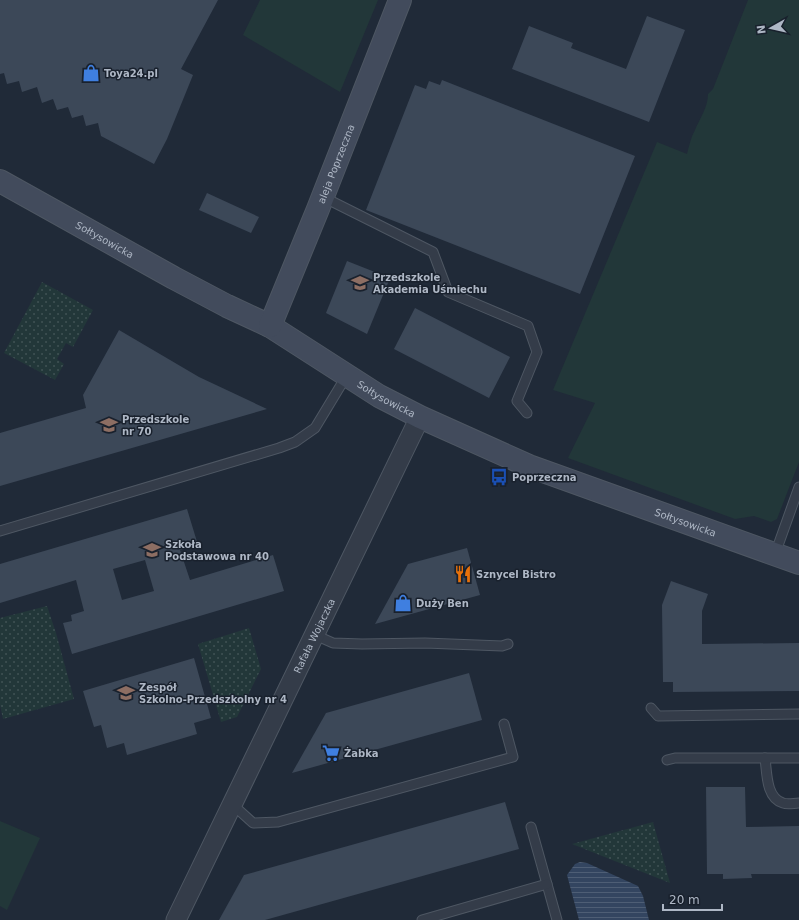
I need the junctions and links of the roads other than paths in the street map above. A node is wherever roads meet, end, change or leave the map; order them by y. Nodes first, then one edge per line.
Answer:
1 (400, 0) edge
2 (0, 181) edge
3 (323, 197) junction
4 (270, 326) junction
5 (347, 375) junction
6 (527, 413) dead end
7 (420, 417) junction
8 (799, 487) edge
9 (0, 531) edge
10 (775, 554) junction
11 (799, 563) edge
12 (315, 635) junction
13 (508, 644) dead end
14 (651, 708) dead end
15 (799, 714) edge
16 (504, 724) dead end
17 (765, 758) junction
18 (799, 758) edge
19 (667, 760) dead end
20 (799, 803) edge
21 (232, 804) junction
22 (531, 827) dead end
23 (547, 884) junction
24 (176, 920) edge
25 (422, 920) edge
26 (557, 920) edge

1 - 3 street, aleja Poprzeczna
2 - 4 street, Sołtysowicka
3 - 4 street, aleja Poprzeczna
3 - 6 lane
4 - 5 street, Sołtysowicka
5 - 7 street, Sołtysowicka
5 - 9 lane
7 - 10 street, Sołtysowicka
7 - 12 street, Rafała Wojaczka
8 - 10 lane
10 - 11 street, Sołtysowicka
12 - 13 lane
12 - 21 street, Rafała Wojaczka
14 - 15 lane
16 - 21 lane
17 - 18 lane
17 - 19 lane
17 - 20 lane
21 - 24 street, Rafała Wojaczka
22 - 23 lane
23 - 25 lane
23 - 26 lane

